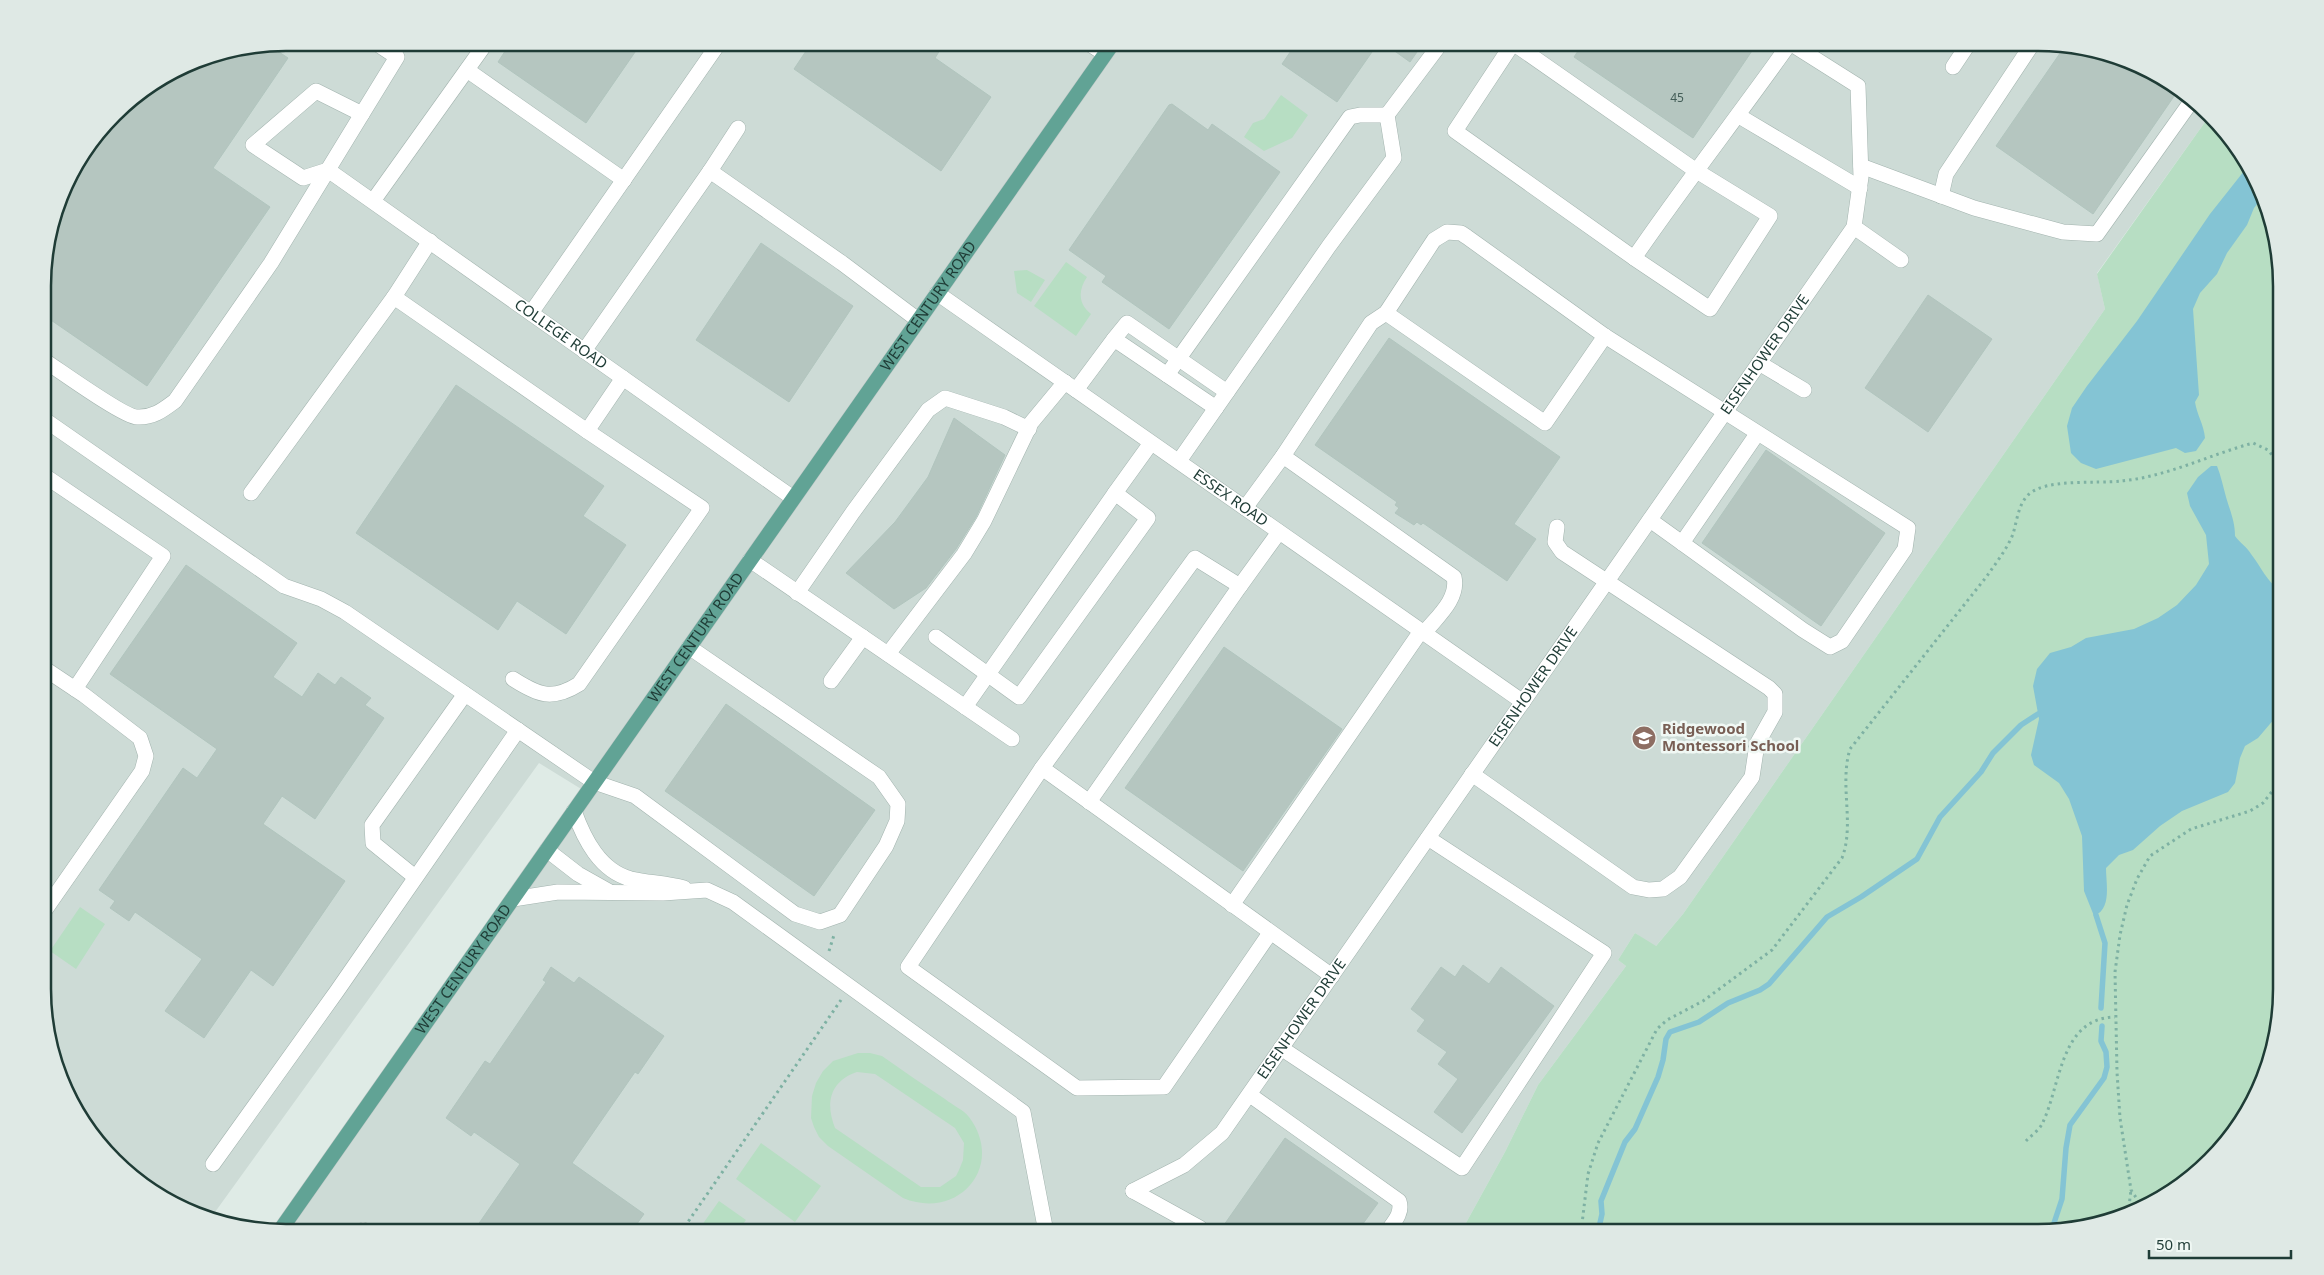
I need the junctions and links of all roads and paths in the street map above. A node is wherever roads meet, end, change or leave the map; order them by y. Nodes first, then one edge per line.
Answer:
1 (389, 51) edge
2 (480, 51) edge
3 (713, 51) edge
4 (1107, 51) edge
5 (1433, 51) edge
6 (1508, 51) edge
7 (1524, 51) edge
8 (1784, 51) edge
9 (1804, 51) edge
10 (1963, 51) edge
11 (2027, 51) edge
12 (1953, 67) dead end
13 (467, 70) junction
14 (2188, 106) edge
15 (362, 114) junction
16 (1387, 115) junction
17 (1739, 116) junction
18 (738, 128) dead end
19 (1860, 166) junction
20 (328, 170) junction
21 (1695, 170) junction
22 (710, 171) junction
23 (624, 180) junction
24 (1860, 188) junction
25 (1941, 196) junction
26 (373, 201) junction
27 (1854, 227) junction
28 (430, 242) junction
29 (1634, 258) junction
30 (1901, 260) dead end
31 (937, 293) junction
32 (394, 297) junction
33 (530, 313) junction
34 (1386, 313) junction
35 (918, 320) junction
36 (1605, 336) junction
37 (1114, 339) junction
38 (584, 351) junction
39 (1180, 358) junction
40 (1759, 363) junction
41 (51, 365) edge
42 (1167, 375) junction
43 (623, 378) junction
44 (1070, 386) junction
45 (1804, 390) dead end
46 (1227, 392) junction
47 (1216, 408) junction
48 (1724, 412) junction
49 (51, 425) edge
50 (1028, 429) junction
51 (587, 431) junction
52 (1758, 434) junction
53 (1152, 443) junction
54 (1283, 456) junction
55 (2273, 456) edge
56 (1178, 461) junction
57 (51, 481) edge
58 (251, 493) dead end
59 (1115, 493) junction
60 (793, 498) junction
61 (1245, 508) junction
62 (1650, 520) junction
63 (1558, 527) dead end
64 (1279, 532) junction
65 (1682, 543) junction
66 (750, 560) junction
67 (1607, 580) junction
68 (1240, 586) junction
69 (797, 593) junction
70 (1423, 632) junction
71 (936, 636) dead end
72 (862, 637) junction
73 (689, 647) junction
74 (888, 654) junction
75 (51, 674) edge
76 (988, 675) junction
77 (513, 679) dead end
78 (831, 681) dead end
79 (75, 689) junction
80 (465, 694) junction
81 (1523, 702) junction
82 (965, 707) junction
83 (518, 730) junction
84 (1012, 739) dead end
85 (1042, 768) junction
86 (1472, 774) junction
87 (594, 782) junction
88 (2273, 790) edge
89 (1090, 802) junction
90 (574, 811) junction
91 (1428, 838) junction
92 (547, 850) junction
93 (415, 877) junction
94 (692, 891) junction
95 (614, 894) junction
96 (513, 899) junction
97 (51, 900) edge
98 (1232, 906) junction
99 (840, 915) junction
100 (1270, 933) junction
101 (824, 968) junction
102 (1332, 976) junction
103 (835, 994) dead end
104 (2116, 1018) junction
105 (1281, 1048) junction
106 (1250, 1095) junction
107 (2026, 1141) dead end
108 (213, 1164) dead end
109 (2130, 1190) junction
110 (2138, 1202) edge
111 (2129, 1206) edge
112 (286, 1224) edge
113 (687, 1224) edge
114 (1044, 1224) edge
115 (1193, 1224) edge
116 (1392, 1224) edge
117 (1582, 1224) edge

1 - 15 street
2 - 13 street
3 - 23 street
4 - 31 main road, WEST CENTURY ROAD
5 - 16 street
6 - 29 street
7 - 21 street
8 - 17 street
9 - 19 street, EISENHOWER DRIVE
10 - 12 street
11 - 25 street
13 - 23 street
13 - 26 street
14 - 25 street
15 - 20 street
15 - 20 street
16 - 39 street
16 - 46 street
17 - 21 street
17 - 24 street
18 - 22 street
19 - 24 street, EISENHOWER DRIVE
19 - 25 street
20 - 26 street, COLLEGE ROAD
20 - 41 street
21 - 29 street
21 - 29 street
22 - 35 street
22 - 38 street
23 - 33 street
24 - 27 street, EISENHOWER DRIVE
26 - 28 street, COLLEGE ROAD
27 - 30 street
27 - 40 street, EISENHOWER DRIVE
28 - 32 street
28 - 33 street, COLLEGE ROAD
31 - 35 main road, WEST CENTURY ROAD
31 - 44 street, ESSEX ROAD
32 - 51 street
32 - 58 street
33 - 38 street, COLLEGE ROAD
34 - 36 street
34 - 36 street
34 - 54 street
35 - 60 main road, WEST CENTURY ROAD
36 - 48 street
37 - 39 street
37 - 42 street
37 - 44 street
38 - 43 street, COLLEGE ROAD
39 - 42 street
39 - 46 street
40 - 45 street
40 - 48 street, EISENHOWER DRIVE
42 - 47 street
43 - 51 street
43 - 60 street, COLLEGE ROAD
44 - 50 street
44 - 53 street, ESSEX ROAD
46 - 47 street
47 - 56 street
48 - 52 street
48 - 62 street, EISENHOWER DRIVE
49 - 80 street
50 - 69 street
50 - 74 street
51 - 77 street
52 - 65 street
52 - 65 street
53 - 56 street, ESSEX ROAD
53 - 59 street
54 - 61 street
54 - 70 street
55 - 117 path
56 - 61 street, ESSEX ROAD
57 - 79 street
59 - 76 street
59 - 76 street
60 - 66 main road, WEST CENTURY ROAD
61 - 64 street, ESSEX ROAD
62 - 65 street
62 - 67 street, EISENHOWER DRIVE
63 - 67 street
64 - 68 street
64 - 70 street, ESSEX ROAD
66 - 69 street
66 - 73 main road, WEST CENTURY ROAD
67 - 81 street, EISENHOWER DRIVE
67 - 86 street
68 - 85 street
68 - 89 street
69 - 72 street
70 - 81 street, ESSEX ROAD
70 - 98 street
71 - 76 street
72 - 74 street
72 - 78 street
73 - 87 main road, WEST CENTURY ROAD
73 - 99 street
74 - 82 street
75 - 79 street
76 - 82 street
79 - 97 street
80 - 83 street
80 - 93 street
81 - 86 street, EISENHOWER DRIVE
82 - 84 street
83 - 87 street
83 - 93 street
85 - 89 street
85 - 100 street
86 - 91 street, EISENHOWER DRIVE
87 - 90 main road, WEST CENTURY ROAD
87 - 99 street
88 - 104 path
89 - 98 street
90 - 92 main road, WEST CENTURY ROAD
90 - 94 street
91 - 102 street, EISENHOWER DRIVE
91 - 105 street
92 - 95 street
92 - 96 main road, WEST CENTURY ROAD
93 - 108 street
94 - 95 street
94 - 101 street
95 - 96 street
96 - 112 main road, WEST CENTURY ROAD
98 - 100 street
99 - 101 path
100 - 102 street
101 - 114 street
102 - 105 street, EISENHOWER DRIVE
103 - 113 path
104 - 107 path
104 - 109 path
105 - 106 street, EISENHOWER DRIVE
106 - 115 street, EISENHOWER DRIVE
106 - 116 street
109 - 110 path
109 - 111 path

